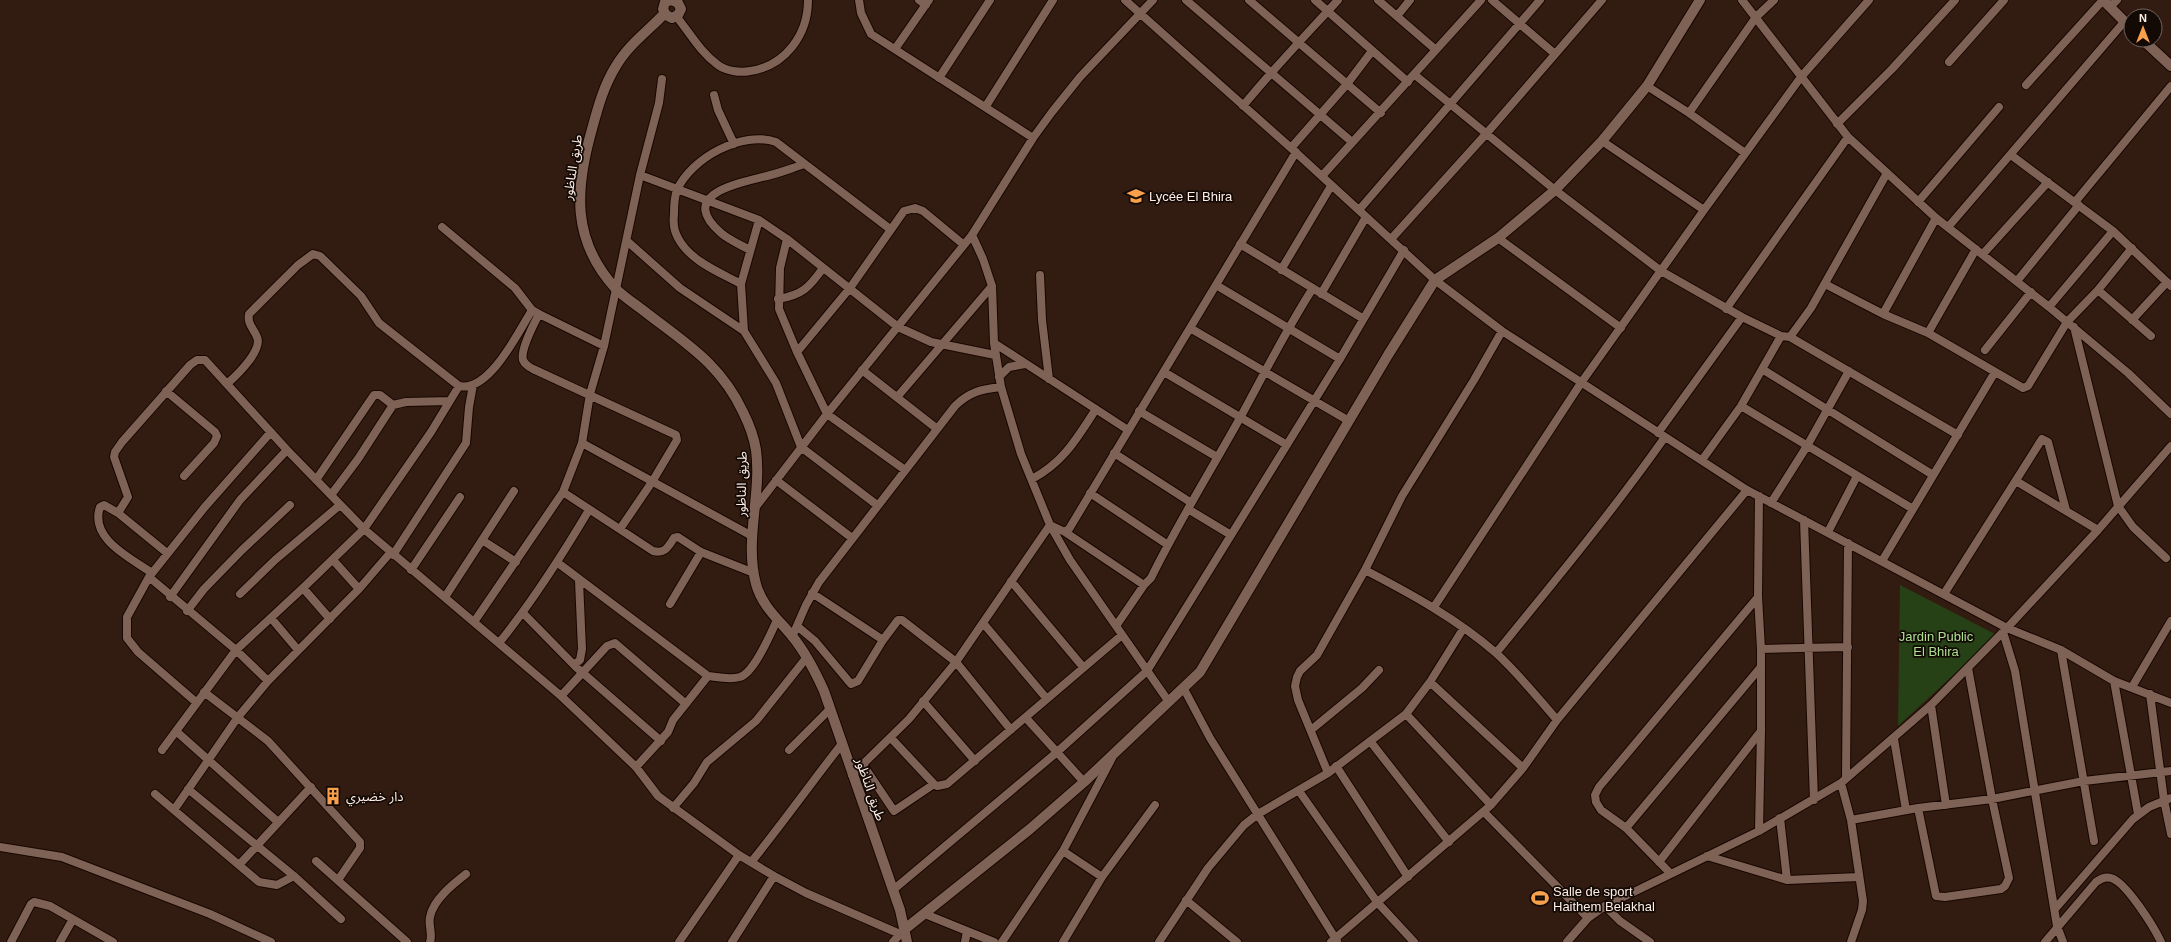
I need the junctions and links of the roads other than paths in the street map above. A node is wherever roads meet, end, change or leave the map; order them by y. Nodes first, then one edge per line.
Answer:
1 (672, 0) edge
2 (808, 0) edge
3 (859, 0) edge
4 (990, 0) edge
5 (1053, 0) edge
6 (1125, 0) edge
7 (1153, 0) edge
8 (1186, 0) edge
9 (1249, 0) edge
10 (1315, 0) edge
11 (1338, 0) edge
12 (1378, 0) edge
13 (1410, 0) edge
14 (1481, 0) edge
15 (1492, 0) edge
16 (1540, 0) edge
17 (1602, 0) edge
18 (1700, 0) edge
19 (1742, 0) edge
20 (1774, 0) edge
21 (1869, 0) edge
22 (1955, 0) edge
23 (2004, 0) edge
24 (925, 2) edge
25 (2108, 2) edge
26 (1328, 11) junction
27 (1140, 12) junction
28 (664, 14) junction
29 (676, 16) junction
30 (1397, 16) junction
31 (1756, 17) junction
32 (2123, 19) edge
33 (1519, 24) junction
34 (2123, 31) edge
35 (1300, 43) junction
36 (2152, 48) edge
37 (895, 49) junction
38 (1436, 50) junction
39 (1372, 51) junction
40 (1555, 54) junction
41 (1949, 62) dead end
42 (2171, 66) edge
43 (1270, 73) junction
44 (1415, 75) junction
45 (1801, 77) junction
46 (939, 78) junction
47 (662, 79) dead end
48 (1408, 82) junction
49 (1347, 84) junction
50 (2026, 84) dead end
51 (1647, 86) junction
52 (2171, 86) edge
53 (714, 95) dead end
54 (1450, 105) junction
55 (986, 106) junction
56 (1243, 106) junction
57 (1999, 107) dead end
58 (1381, 113) junction
59 (1689, 113) junction
60 (1320, 115) junction
61 (1837, 124) junction
62 (1486, 134) junction
63 (1848, 137) junction
64 (1033, 138) junction
65 (1602, 141) junction
66 (1352, 142) junction
67 (734, 144) junction
68 (1294, 150) junction
69 (1745, 153) junction
70 (2011, 155) junction
71 (805, 164) junction
72 (1887, 173) junction
73 (640, 175) junction
74 (1322, 176) junction
75 (2048, 182) junction
76 (1331, 186) junction
77 (677, 190) junction
78 (1555, 190) junction
79 (707, 202) junction
80 (1918, 202) junction
81 (2077, 204) junction
82 (1359, 210) junction
83 (1704, 210) junction
84 (1366, 217) junction
85 (1936, 218) junction
86 (759, 220) junction
87 (1949, 226) junction
88 (442, 227) dead end
89 (890, 229) junction
90 (2113, 231) junction
91 (972, 235) junction
92 (1392, 238) junction
93 (1498, 238) junction
94 (787, 239) junction
95 (627, 241) junction
96 (1240, 244) junction
97 (964, 245) junction
98 (2132, 248) junction
99 (750, 250) junction
100 (1404, 250) junction
101 (1979, 252) junction
102 (823, 268) junction
103 (1281, 270) junction
104 (1661, 271) junction
105 (1040, 275) dead end
106 (1435, 280) junction
107 (2017, 281) junction
108 (740, 284) junction
109 (1825, 284) junction
110 (2169, 284) edge
111 (1216, 285) junction
112 (992, 286) junction
113 (850, 288) junction
114 (1313, 288) junction
115 (617, 290) junction
116 (2098, 290) junction
117 (2030, 292) junction
118 (1321, 294) junction
119 (778, 299) junction
120 (2049, 307) junction
121 (1726, 309) junction
122 (536, 312) junction
123 (1883, 314) junction
124 (1742, 317) junction
125 (1362, 318) junction
126 (2132, 320) junction
127 (2070, 325) junction
128 (898, 327) junction
129 (1190, 328) junction
130 (1621, 328) junction
131 (1287, 329) junction
132 (744, 331) junction
133 (1502, 331) junction
134 (1928, 333) junction
135 (1781, 336) junction
136 (2151, 336) dead end
137 (1790, 337) junction
138 (994, 343) junction
139 (943, 344) junction
140 (604, 346) junction
141 (1985, 350) dead end
142 (797, 352) junction
143 (995, 355) junction
144 (1340, 360) junction
145 (1025, 364) junction
146 (1762, 369) junction
147 (862, 370) junction
148 (1850, 371) junction
149 (1164, 372) junction
150 (1264, 372) junction
151 (1995, 372) junction
152 (999, 377) junction
153 (1049, 379) junction
154 (228, 383) junction
155 (1581, 383) junction
156 (473, 385) junction
157 (459, 386) junction
158 (1001, 387) junction
159 (166, 391) junction
160 (590, 394) junction
161 (898, 396) junction
162 (1315, 400) junction
163 (449, 401) junction
164 (393, 405) junction
165 (1741, 406) junction
166 (1096, 409) junction
167 (2170, 409) edge
168 (1828, 410) junction
169 (1139, 411) junction
170 (827, 414) junction
171 (1240, 418) junction
172 (1349, 421) junction
173 (936, 428) junction
174 (1128, 430) junction
175 (271, 432) junction
176 (1661, 435) junction
177 (1958, 435) junction
178 (582, 443) junction
179 (1287, 445) junction
180 (1807, 446) junction
181 (2171, 446) edge
182 (801, 447) junction
183 (287, 450) junction
184 (1114, 453) junction
185 (1217, 457) junction
186 (1702, 460) junction
187 (904, 470) junction
188 (1933, 475) junction
189 (184, 476) dead end
190 (1857, 476) junction
191 (1032, 478) junction
192 (316, 480) junction
193 (776, 480) junction
194 (2016, 481) junction
195 (652, 482) junction
196 (514, 490) dead end
197 (1747, 490) junction
198 (563, 492) junction
199 (1090, 493) junction
200 (331, 495) junction
201 (1759, 496) junction
202 (460, 497) dead end
203 (1771, 503) junction
204 (340, 504) junction
205 (877, 504) junction
206 (290, 505) dead end
207 (1189, 506) junction
208 (2118, 506) junction
209 (755, 508) junction
210 (589, 510) junction
211 (1913, 510) junction
212 (2066, 510) junction
213 (118, 513) junction
214 (1804, 520) junction
215 (1050, 525) junction
216 (364, 528) junction
217 (620, 529) junction
218 (2098, 530) junction
219 (1065, 532) junction
220 (1828, 532) junction
221 (1231, 535) junction
222 (752, 536) junction
223 (852, 538) junction
224 (482, 540) junction
225 (1848, 543) junction
226 (1168, 545) junction
227 (701, 552) junction
228 (167, 553) junction
229 (392, 554) junction
230 (2166, 558) dead end
231 (333, 560) junction
232 (1882, 561) junction
233 (516, 562) junction
234 (558, 563) junction
235 (411, 570) junction
236 (1365, 570) junction
237 (754, 573) junction
238 (150, 575) junction
239 (579, 581) junction
240 (1011, 581) junction
241 (1144, 585) junction
242 (303, 588) junction
243 (359, 589) junction
244 (812, 592) junction
245 (240, 594) dead end
246 (1944, 594) junction
247 (170, 597) junction
248 (1758, 597) junction
249 (445, 598) junction
250 (670, 604) dead end
251 (1434, 607) junction
252 (187, 611) junction
253 (523, 613) junction
254 (271, 618) junction
255 (330, 619) junction
256 (777, 620) junction
257 (2171, 621) edge
258 (474, 622) junction
259 (983, 623) junction
260 (797, 626) junction
261 (1116, 626) junction
262 (1463, 629) junction
263 (2005, 630) junction
264 (1122, 635) junction
265 (792, 637) junction
266 (883, 640) junction
267 (499, 643) junction
268 (1808, 647) junction
269 (1848, 648) junction
270 (1761, 649) junction
271 (236, 650) junction
272 (298, 650) junction
273 (2061, 650) junction
274 (1496, 653) junction
275 (807, 657) junction
276 (956, 662) junction
277 (574, 665) junction
278 (1083, 667) junction
279 (1760, 668) junction
280 (1968, 668) junction
281 (1379, 670) dead end
282 (1147, 671) junction
283 (581, 672) junction
284 (708, 676) junction
285 (268, 681) junction
286 (2114, 681) junction
287 (1430, 682) junction
288 (2132, 687) junction
289 (1184, 689) junction
290 (204, 692) junction
291 (2150, 694) junction
292 (561, 696) junction
293 (1047, 699) junction
294 (923, 701) junction
295 (1169, 702) junction
296 (197, 703) junction
297 (2171, 703) edge
298 (686, 704) junction
299 (1931, 705) junction
300 (829, 710) junction
301 (1406, 714) junction
302 (238, 717) junction
303 (1026, 718) junction
304 (1557, 720) junction
305 (1011, 730) junction
306 (1311, 730) junction
307 (1761, 731) junction
308 (177, 732) junction
309 (891, 738) junction
310 (1894, 739) junction
311 (661, 741) junction
312 (1370, 741) junction
313 (841, 745) junction
314 (162, 750) dead end
315 (789, 750) dead end
316 (1115, 752) junction
317 (1056, 753) junction
318 (208, 760) junction
319 (975, 761) junction
320 (863, 765) junction
321 (1336, 766) junction
322 (636, 767) junction
323 (1523, 768) junction
324 (2171, 771) edge
325 (1328, 773) junction
326 (2161, 773) junction
327 (852, 775) junction
328 (2132, 777) junction
329 (1844, 781) junction
330 (2084, 781) junction
331 (1084, 782) junction
332 (934, 784) junction
333 (310, 787) junction
334 (188, 789) junction
335 (1299, 791) junction
336 (2036, 792) junction
337 (155, 794) dead end
338 (1992, 799) junction
339 (2167, 799) edge
340 (1814, 800) junction
341 (1155, 805) dead end
342 (1492, 805) junction
343 (1946, 805) junction
344 (673, 808) junction
345 (1918, 808) junction
346 (174, 810) junction
347 (1906, 810) junction
348 (1484, 812) junction
349 (1258, 814) junction
350 (2138, 814) junction
351 (1780, 818) junction
352 (1851, 820) junction
353 (278, 822) junction
354 (1626, 828) junction
355 (1759, 830) junction
356 (2171, 834) edge
357 (2094, 841) dead end
358 (1449, 842) junction
359 (256, 845) junction
360 (0, 847) edge
361 (1063, 851) junction
362 (739, 855) junction
363 (1707, 856) junction
364 (316, 861) dead end
365 (752, 861) junction
366 (1659, 862) junction
367 (239, 865) junction
368 (466, 874) dead end
369 (1670, 874) junction
370 (294, 876) junction
371 (774, 876) junction
372 (1102, 877) junction
373 (1408, 877) junction
374 (1859, 877) junction
375 (338, 880) junction
376 (1787, 880) junction
377 (894, 890) junction
378 (1186, 900) junction
379 (1376, 902) junction
380 (1605, 906) junction
381 (2055, 909) junction
382 (925, 914) junction
383 (1588, 918) junction
384 (73, 919) junction
385 (341, 919) dead end
386 (2057, 926) junction
387 (967, 931) junction
388 (904, 935) edge
389 (1334, 940) edge
390 (109, 941) edge
391 (11, 942) edge
392 (60, 942) edge
393 (271, 942) edge
394 (407, 942) edge
395 (430, 942) edge
396 (679, 942) edge
397 (732, 942) edge
398 (893, 942) edge
399 (965, 942) edge
400 (994, 942) edge
401 (1002, 942) edge
402 (1063, 942) edge
403 (1159, 942) edge
404 (1236, 942) edge
405 (1414, 942) edge
406 (1567, 942) edge
407 (1650, 942) edge
408 (1852, 942) edge
409 (2045, 942) edge
410 (2063, 942) edge
411 (2161, 942) edge

1 - 28 street
1 - 29 street
2 - 29 street
3 - 37 street
4 - 46 street
5 - 55 street
6 - 27 street
7 - 27 street
8 - 43 street
9 - 35 street
10 - 26 street
11 - 26 street
12 - 30 street
13 - 30 street
14 - 38 street
15 - 33 street
16 - 33 street
17 - 40 street
18 - 51 street
19 - 31 street
20 - 31 street
21 - 45 street
22 - 61 street
23 - 41 street
24 - 37 street
25 - 32 street
25 - 50 street
26 - 35 street
26 - 39 street
27 - 56 street
27 - 64 street
28 - 29 street
28 - 115 street, طريق الناظور
30 - 38 street
31 - 45 street
31 - 59 street
33 - 40 street
33 - 54 street
34 - 70 street
35 - 43 street
35 - 49 street
36 - 42 street
37 - 46 street
38 - 44 street
39 - 48 street
39 - 49 street
40 - 62 street
43 - 56 street
43 - 60 street
44 - 48 street
44 - 54 street
45 - 61 street
45 - 69 street
46 - 55 street
47 - 73 street
48 - 58 street
49 - 58 street
49 - 60 street
51 - 59 street
51 - 65 street
52 - 81 street
53 - 67 street
54 - 62 street
54 - 82 street
55 - 64 street
56 - 68 street
57 - 80 street
58 - 66 street
59 - 69 street
60 - 66 street
60 - 68 street
61 - 63 street
62 - 78 street
62 - 92 street
63 - 72 street
63 - 121 street
64 - 91 street
65 - 78 street
65 - 83 street
66 - 74 street
67 - 71 street
67 - 77 street
68 - 74 street
68 - 96 street
69 - 83 street
70 - 75 street
70 - 87 street
71 - 79 street
71 - 89 street
72 - 80 street
72 - 109 street
73 - 77 street
73 - 95 street
74 - 76 street
75 - 81 street
75 - 101 street
76 - 82 street
76 - 103 street
77 - 79 street
77 - 108 street
78 - 93 street
78 - 104 street
79 - 86 street
79 - 99 street
80 - 85 street
81 - 90 street
81 - 107 street
82 - 84 street
83 - 104 street
84 - 92 street
84 - 118 street
85 - 87 street
85 - 123 street
86 - 94 street
86 - 99 street
87 - 101 street
88 - 122 street
89 - 97 street
89 - 113 street
90 - 98 street
90 - 120 street
91 - 97 street
91 - 112 street
92 - 100 street
93 - 106 street
93 - 130 street
94 - 102 street
94 - 119 street
95 - 115 street
95 - 132 street
96 - 103 street
96 - 111 street
97 - 128 street
98 - 110 street
98 - 116 street
99 - 108 street
100 - 106 street
100 - 125 street
101 - 107 street
101 - 134 street
102 - 113 street
102 - 119 street
103 - 114 street
104 - 121 street
104 - 130 street
105 - 153 street
106 - 133 street
106 - 172 street
107 - 117 street
108 - 132 street
109 - 123 street
109 - 137 street
110 - 126 street
111 - 129 street
111 - 131 street
112 - 138 street
112 - 139 street
113 - 128 street
113 - 142 street
114 - 118 street
114 - 131 street
115 - 140 street
115 - 209 street, طريق الناظور
116 - 126 street
116 - 127 street
117 - 120 street
117 - 141 street
118 - 125 street
119 - 142 street
120 - 127 street
121 - 124 street
122 - 140 street
122 - 156 street
122 - 160 street
123 - 134 street
124 - 135 street
124 - 176 street
125 - 144 street
126 - 136 street
127 - 151 street
127 - 167 street
127 - 208 street
128 - 139 street
128 - 147 street
129 - 149 street
129 - 150 street
130 - 155 street
131 - 144 street
131 - 150 street
132 - 182 street
133 - 155 street
133 - 236 street
134 - 151 street
135 - 137 street
135 - 146 street
137 - 148 street
138 - 143 street
138 - 145 street
139 - 143 street
139 - 161 street
140 - 160 street
142 - 170 street
143 - 152 street
144 - 162 street
145 - 152 street
145 - 153 street
146 - 165 street
146 - 168 street
147 - 161 street
147 - 170 street
148 - 168 street
148 - 177 street
149 - 169 street
149 - 171 street
150 - 162 street
150 - 171 street
151 - 177 street
152 - 158 street
153 - 166 street
154 - 157 street
154 - 159 street
154 - 175 street
155 - 176 street
155 - 251 street
156 - 157 street
156 - 229 street
157 - 163 street
158 - 173 street
158 - 191 street
159 - 189 street
159 - 213 street
160 - 178 street
160 - 195 street
161 - 173 street
162 - 172 street
162 - 179 street
163 - 164 street
163 - 216 street
164 - 192 street
164 - 200 street
165 - 180 street
165 - 186 street
166 - 174 street
166 - 191 street
168 - 180 street
168 - 188 street
169 - 174 street
169 - 185 street
170 - 182 street
170 - 187 street
171 - 179 street
171 - 185 street
172 - 289 street
173 - 187 street
174 - 184 street
175 - 183 street
175 - 228 street
176 - 186 street
176 - 274 street
177 - 188 street
178 - 195 street
178 - 198 street
179 - 221 street
180 - 190 street
180 - 203 street
181 - 208 street
182 - 193 street
182 - 205 street
183 - 192 street
183 - 247 street
184 - 199 street
184 - 207 street
185 - 207 street
186 - 197 street
187 - 205 street
188 - 211 street
190 - 211 street
190 - 220 street
191 - 215 street
192 - 200 street
193 - 209 street
193 - 223 street
194 - 212 street
194 - 212 street
194 - 246 street
195 - 217 street
195 - 222 street
196 - 224 street
197 - 201 street
197 - 304 street
198 - 210 street
198 - 233 street
199 - 219 street
199 - 226 street
200 - 204 street
201 - 203 street
201 - 248 street
202 - 235 street
203 - 214 street
204 - 216 street
204 - 245 street
205 - 223 street
206 - 252 street
207 - 221 street
207 - 226 street
208 - 218 street
208 - 230 street
209 - 222 street, طريق الناظور
210 - 217 street
210 - 234 street
211 - 232 street
212 - 218 street
213 - 228 street
213 - 238 street
214 - 220 street
214 - 268 street
215 - 219 street
215 - 240 street
215 - 261 street
216 - 229 street
216 - 231 street
217 - 227 street
218 - 263 street
219 - 241 street
220 - 225 street
221 - 282 street
222 - 237 street, طريق الناظور
223 - 244 street
224 - 233 street
224 - 249 street
225 - 232 street
225 - 269 street
226 - 241 street
227 - 237 street
227 - 250 street
228 - 238 street
229 - 235 street
229 - 243 street
231 - 242 street
231 - 243 street
232 - 246 street
233 - 258 street
234 - 239 street
234 - 253 street
235 - 249 street
236 - 251 street
236 - 306 street
237 - 256 street, طريق الناظور
238 - 247 street
238 - 296 street
239 - 277 street
239 - 284 street
240 - 259 street
240 - 278 street
241 - 261 street
242 - 254 street
242 - 255 street
243 - 255 street
244 - 260 street
244 - 266 street
246 - 263 street
247 - 252 street
248 - 270 street
248 - 354 street
249 - 258 street
251 - 262 street
252 - 271 street
253 - 267 street
253 - 277 street
254 - 271 street
254 - 272 street
255 - 272 street
256 - 265 street, طريق الناظور
256 - 284 street
257 - 288 street
258 - 267 street
259 - 276 street
259 - 293 street
260 - 265 street
260 - 266 street
261 - 264 street
262 - 274 street
262 - 287 street
263 - 273 street
263 - 280 street
263 - 336 street
264 - 278 street
264 - 282 street
265 - 275 street, طريق الناظور
266 - 276 street
267 - 292 street
268 - 269 street
268 - 270 street
268 - 340 street
269 - 329 street
270 - 279 street
271 - 285 street
271 - 290 street
272 - 285 street
273 - 286 street
273 - 330 street
274 - 304 street
275 - 300 street, طريق الناظور
275 - 344 street
276 - 294 street
276 - 305 street
277 - 283 street
278 - 293 street
279 - 307 street
279 - 354 street
280 - 299 street
280 - 338 street
281 - 306 street
282 - 295 street
282 - 317 street
283 - 292 street
283 - 298 street
283 - 311 street
284 - 298 street
285 - 302 street
286 - 288 street
286 - 328 street
287 - 301 street
287 - 323 street
288 - 291 street
289 - 295 street
289 - 349 street
290 - 296 street
290 - 302 street
291 - 297 street
291 - 326 street
292 - 322 street
293 - 303 street
294 - 309 street
294 - 319 street
295 - 316 street
296 - 308 street
298 - 311 street
299 - 310 street
299 - 343 street
300 - 313 street, طريق الناظور
300 - 315 street
301 - 312 street
301 - 342 street
302 - 318 street
302 - 333 street
303 - 305 street
303 - 317 street
304 - 323 street
305 - 319 street
306 - 325 street
307 - 355 street
307 - 366 street
308 - 314 street
308 - 318 street
309 - 320 street
309 - 332 street
310 - 329 street
310 - 347 street
311 - 322 street
312 - 321 street
312 - 358 street
313 - 327 street, طريق الناظور
313 - 365 street
316 - 331 street
316 - 361 street
317 - 331 street
317 - 377 street
318 - 334 street
318 - 353 street
319 - 332 street
320 - 327 street
320 - 332 street
321 - 325 street
321 - 373 street
322 - 344 street
323 - 342 street
324 - 326 street
325 - 335 street
326 - 328 street
326 - 339 street
327 - 377 street, طريق الناظور
328 - 330 street
328 - 350 street
329 - 340 street
329 - 352 street
330 - 336 street
330 - 357 street
331 - 382 street
333 - 353 street
333 - 375 street
334 - 346 street
334 - 359 street
335 - 349 street
335 - 379 street
336 - 338 street
336 - 381 street
337 - 346 street
338 - 343 street
338 - 345 street
339 - 350 street
339 - 356 street
340 - 351 street
341 - 372 street
342 - 348 street
343 - 345 street
344 - 362 street
345 - 347 street
346 - 367 street
347 - 352 street
348 - 358 street
348 - 383 street
349 - 378 street
349 - 389 street
350 - 381 street
351 - 355 street
351 - 376 street
352 - 374 street
353 - 359 street
354 - 366 street
355 - 363 street
358 - 373 street
359 - 367 street
359 - 370 street
360 - 393 street
361 - 372 street
361 - 401 street
362 - 365 street
362 - 396 street
363 - 369 street
363 - 376 street
364 - 375 street
365 - 371 street
366 - 369 street
367 - 370 street
368 - 395 street
369 - 380 street
370 - 385 street
371 - 388 street
371 - 397 street
372 - 402 street
373 - 379 street
374 - 376 street
374 - 408 street
375 - 394 street
377 - 388 street, طريق الناظور
378 - 403 street
378 - 404 street
379 - 389 street
379 - 405 street
380 - 383 street
380 - 407 street
381 - 386 street
382 - 387 street
382 - 388 street
383 - 406 street
384 - 390 street
384 - 391 street
384 - 392 street
386 - 409 street
386 - 410 street
386 - 411 street
387 - 399 street
387 - 400 street
388 - 398 street

